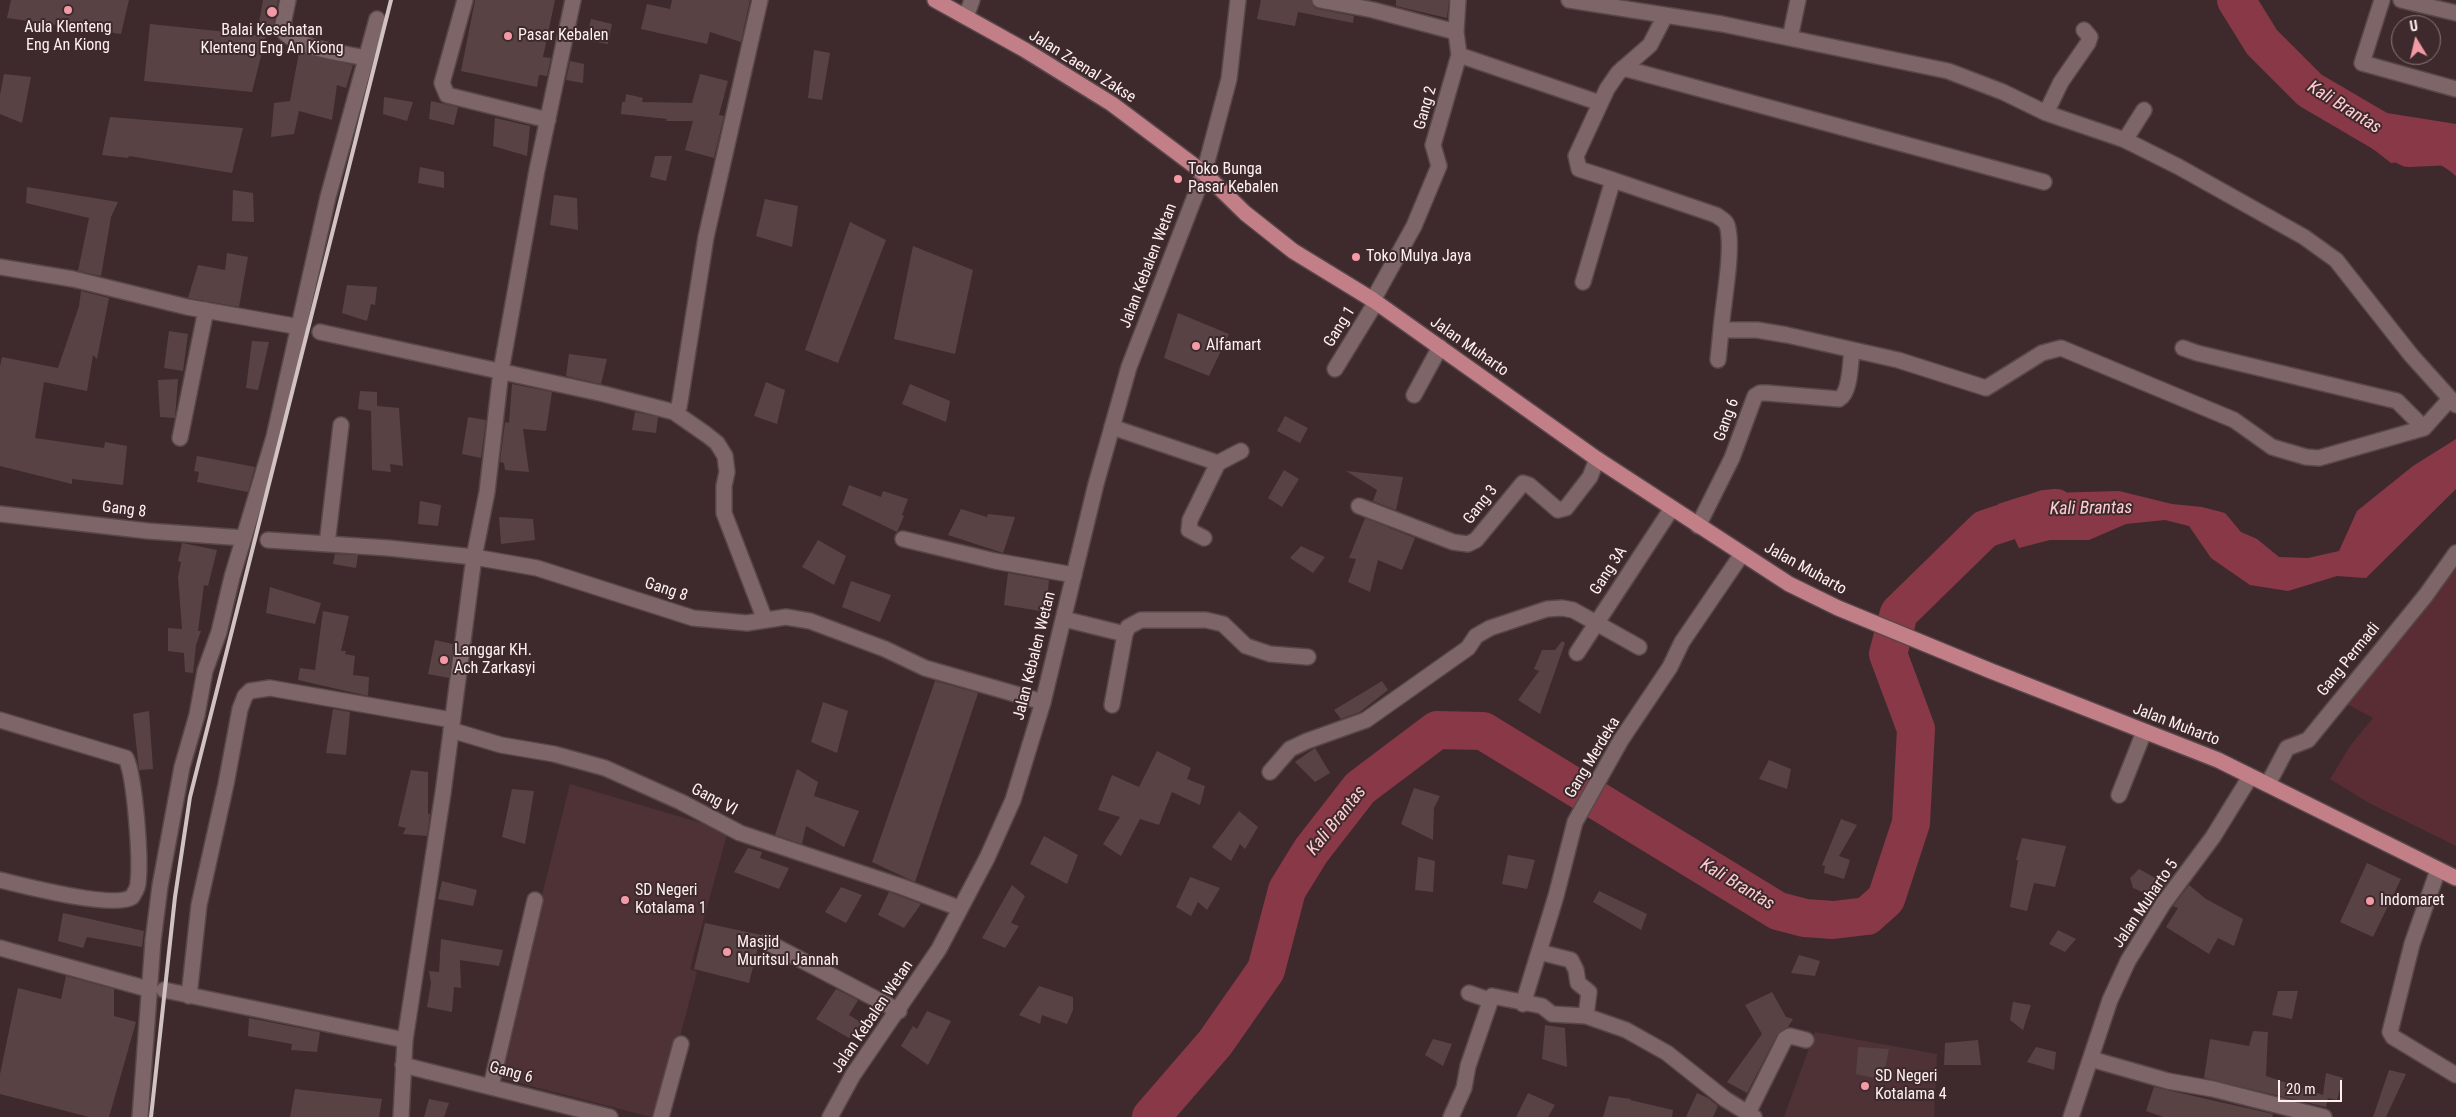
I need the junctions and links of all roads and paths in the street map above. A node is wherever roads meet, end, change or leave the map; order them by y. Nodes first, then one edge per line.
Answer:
1 (288, 0) edge
2 (465, 0) edge
3 (573, 0) edge
4 (760, 0) edge
5 (935, 0) edge
6 (972, 0) edge
7 (1238, 0) edge
8 (1320, 0) edge
9 (1458, 0) edge
10 (1569, 0) edge
11 (1798, 0) edge
12 (2382, 0) edge
13 (2401, 0) edge
14 (2456, 14) edge
15 (1665, 16) junction
16 (966, 17) junction
17 (377, 18) dead end
18 (2084, 30) dead end
19 (1456, 32) junction
20 (1790, 38) junction
21 (1460, 55) junction
22 (365, 58) junction
23 (1623, 68) junction
24 (2456, 89) edge
25 (1600, 102) junction
26 (2144, 110) dead end
27 (2046, 114) junction
28 (548, 120) junction
29 (2125, 140) junction
30 (1204, 173) junction
31 (1613, 180) junction
32 (2044, 182) dead end
33 (0, 267) edge
34 (1583, 282) dead end
35 (1374, 301) junction
36 (206, 310) junction
37 (300, 327) junction
38 (1721, 330) junction
39 (320, 332) dead end
40 (1440, 347) junction
41 (2183, 348) dead end
42 (1852, 350) junction
43 (1718, 360) dead end
44 (1335, 369) dead end
45 (501, 371) junction
46 (1414, 395) dead end
47 (2453, 402) edge
48 (674, 412) junction
49 (341, 425) dead end
50 (1112, 427) junction
51 (2424, 428) junction
52 (180, 438) dead end
53 (1241, 451) dead end
54 (1598, 459) junction
55 (1218, 463) junction
56 (1359, 506) dead end
57 (1672, 508) junction
58 (0, 514) edge
59 (1698, 526) junction
60 (244, 538) junction
61 (1204, 538) dead end
62 (903, 539) dead end
63 (268, 540) dead end
64 (326, 544) junction
65 (2456, 553) edge
66 (1742, 554) junction
67 (474, 558) junction
68 (1074, 575) junction
69 (1064, 619) junction
70 (765, 620) junction
71 (1596, 624) junction
72 (1125, 634) junction
73 (1639, 647) dead end
74 (1577, 653) dead end
75 (1308, 657) dead end
76 (1043, 702) junction
77 (1112, 705) dead end
78 (0, 720) edge
79 (452, 725) junction
80 (2144, 732) junction
81 (1270, 772) dead end
82 (2250, 777) junction
83 (2268, 784) junction
84 (2119, 795) dead end
85 (2438, 870) junction
86 (2456, 878) edge
87 (0, 880) edge
88 (535, 900) dead end
89 (959, 908) junction
90 (768, 942) dead end
91 (0, 948) edge
92 (1539, 952) junction
93 (148, 989) junction
94 (164, 990) dead end
95 (1469, 993) dead end
96 (189, 996) junction
97 (1490, 1000) junction
98 (1523, 1004) junction
99 (899, 1011) junction
100 (1586, 1016) junction
101 (405, 1040) junction
102 (1806, 1040) dead end
103 (682, 1044) dead end
104 (2091, 1059) junction
105 (403, 1065) junction
106 (2456, 1075) edge
107 (491, 1086) junction
108 (1751, 1115) edge
109 (140, 1117) edge
110 (400, 1117) edge
111 (610, 1117) edge
112 (661, 1117) edge
113 (830, 1117) edge
114 (1450, 1117) edge
115 (2071, 1117) edge
116 (2324, 1117) edge

1 - 22 street
2 - 28 street
3 - 28 street
4 - 48 street
5 - 16 main road, Jalan Zaenal Zakse
6 - 16 street
7 - 30 street, Jalan Kebalen Wetan
8 - 19 street
9 - 19 street, Gang 2
10 - 15 street
11 - 20 street
12 - 24 street
13 - 14 street
15 - 20 street
15 - 23 street
16 - 30 main road, Jalan Zaenal Zakse
17 - 22 street
18 - 27 street
19 - 21 street, Gang 2
20 - 27 street
21 - 25 street
21 - 35 street, Gang 2
22 - 37 street
23 - 25 street
23 - 32 street
25 - 31 street
26 - 29 street
27 - 29 street
28 - 45 street
29 - 47 street
30 - 35 main road, Jalan Muharto
30 - 50 street, Jalan Kebalen Wetan
31 - 34 street
31 - 38 street
33 - 36 street
35 - 40 main road, Jalan Muharto
35 - 44 street, Gang 1
36 - 37 street
36 - 52 street
37 - 60 street
38 - 42 street
38 - 43 street
39 - 45 street
40 - 46 street
40 - 54 main road, Jalan Muharto
41 - 51 street
42 - 51 street
42 - 59 street, Gang 6
45 - 48 street
45 - 67 street
47 - 51 street
48 - 70 street
49 - 64 street
50 - 55 street
50 - 68 street, Jalan Kebalen Wetan
53 - 55 street
54 - 56 street, Gang 3
54 - 57 main road, Jalan Muharto
55 - 61 street
57 - 59 main road, Jalan Muharto
57 - 71 street, Gang 3A
58 - 60 street, Gang 8
59 - 66 main road, Jalan Muharto
60 - 93 street
62 - 68 street
63 - 64 street, Gang 8
64 - 67 street, Gang 8
65 - 83 street, Gang Permadi
66 - 80 main road, Jalan Muharto
66 - 92 street, Gang Merdeka
67 - 70 street, Gang 8
67 - 79 street
68 - 69 street, Jalan Kebalen Wetan
69 - 72 street
69 - 76 street, Jalan Kebalen Wetan
70 - 76 street, Gang 8
71 - 73 street
71 - 74 street, Gang 3A
71 - 81 street
72 - 75 street
72 - 77 street
76 - 89 street, Jalan Kebalen Wetan
78 - 87 street
79 - 89 street, Gang VI
79 - 96 street, Gang VI
79 - 101 street
80 - 82 main road, Jalan Muharto
80 - 84 street
82 - 83 main road, Jalan Muharto
82 - 104 street, Jalan Muharto 5
83 - 85 main road, Jalan Muharto
85 - 86 main road, Jalan Muharto
85 - 106 street
88 - 107 street
89 - 99 street, Jalan Kebalen Wetan
90 - 99 street
91 - 93 street
92 - 98 street, Gang Merdeka
92 - 100 street
93 - 109 street
94 - 96 street
95 - 97 street
96 - 101 street
97 - 98 street
97 - 114 street
98 - 100 street
99 - 113 street, Jalan Kebalen Wetan
100 - 108 street
101 - 105 street
102 - 108 street
103 - 112 street
104 - 115 street, Jalan Muharto 5
104 - 116 street
105 - 107 street, Gang 6
105 - 110 street
107 - 111 street, Gang 6

